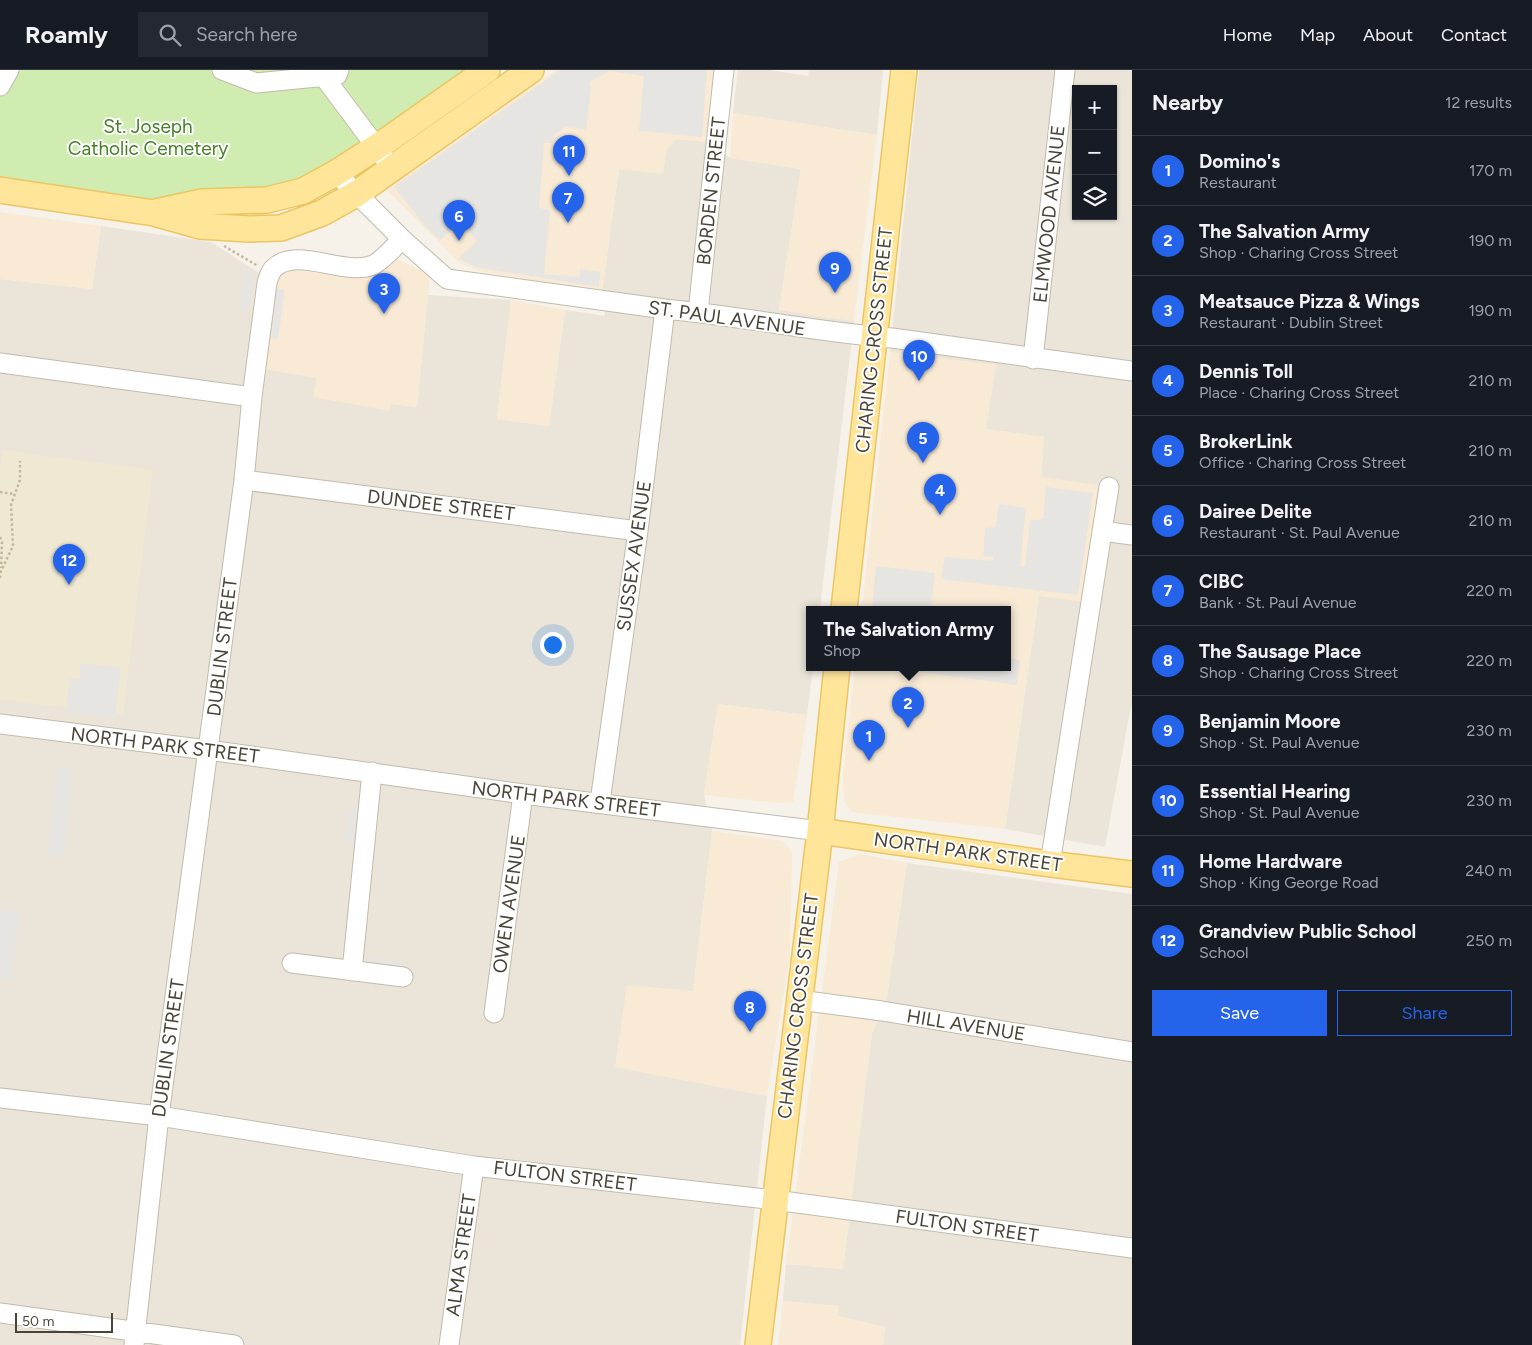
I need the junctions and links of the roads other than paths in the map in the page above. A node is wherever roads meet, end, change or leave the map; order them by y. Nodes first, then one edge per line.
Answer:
1 (9, 70) edge
2 (222, 70) edge
3 (487, 70) edge
4 (531, 70) edge
5 (724, 70) edge
6 (904, 70) edge
7 (1064, 70) edge
8 (331, 73) edge
9 (0, 86) edge
10 (376, 148) junction
11 (392, 168) junction
12 (336, 173) junction
13 (0, 190) edge
14 (356, 194) junction
15 (154, 213) junction
16 (402, 240) junction
17 (665, 309) junction
18 (698, 312) junction
19 (874, 337) junction
20 (1033, 358) junction
21 (0, 363) edge
22 (1132, 371) edge
23 (252, 397) junction
24 (244, 480) junction
25 (1109, 487) dead end
26 (638, 531) junction
27 (1102, 531) junction
28 (1132, 535) edge
29 (844, 606) edge
30 (837, 671) edge
31 (0, 724) edge
32 (208, 750) junction
33 (372, 772) junction
34 (523, 794) junction
35 (600, 802) junction
36 (820, 830) junction
37 (1050, 864) junction
38 (1132, 874) edge
39 (292, 963) dead end
40 (352, 971) junction
41 (403, 977) dead end
42 (799, 1000) junction
43 (494, 1013) dead end
44 (1132, 1052) edge
45 (0, 1098) edge
46 (158, 1116) junction
47 (474, 1166) junction
48 (775, 1200) junction
49 (1132, 1248) edge
50 (0, 1313) edge
51 (135, 1338) edge
52 (234, 1345) edge
53 (449, 1345) edge
54 (758, 1345) edge

1 - 9 street
2 - 8 street
3 - 10 main road
4 - 11 main road
5 - 18 street, BORDEN STREET
6 - 19 main road, CHARING CROSS STREET
7 - 20 street, ELMWOOD AVENUE
8 - 10 street
10 - 11 street
10 - 12 main road
11 - 14 main road
12 - 14 street, ST. PAUL AVENUE
12 - 15 main road
13 - 15 main road
14 - 15 main road
14 - 16 street, ST. PAUL AVENUE
16 - 17 street, ST. PAUL AVENUE
16 - 23 street, DUBLIN STREET
17 - 18 street, ST. PAUL AVENUE
17 - 26 street, SUSSEX AVENUE
18 - 19 street, ST. PAUL AVENUE
19 - 20 street, ST. PAUL AVENUE
19 - 29 main road, CHARING CROSS STREET
20 - 22 street, ST. PAUL AVENUE
21 - 23 street
23 - 24 street, DUBLIN STREET
24 - 26 street, DUNDEE STREET
24 - 32 street, DUBLIN STREET
25 - 27 street
26 - 35 street, SUSSEX AVENUE
27 - 28 street
27 - 37 street
30 - 36 main road, CHARING CROSS STREET
31 - 32 street, NORTH PARK STREET
32 - 33 street, NORTH PARK STREET
32 - 46 street, DUBLIN STREET
33 - 34 street, NORTH PARK STREET
33 - 40 street
34 - 35 street, NORTH PARK STREET
34 - 43 street, OWEN AVENUE
35 - 36 street, NORTH PARK STREET
36 - 37 main road, NORTH PARK STREET
36 - 42 main road, CHARING CROSS STREET
37 - 38 main road, NORTH PARK STREET
39 - 40 street
40 - 41 street
42 - 44 street, HILL AVENUE
42 - 48 main road, CHARING CROSS STREET
45 - 46 street, FULTON STREET
46 - 47 street, FULTON STREET
46 - 51 street, DUBLIN STREET
47 - 48 street, FULTON STREET
47 - 53 street, ALMA STREET
48 - 49 street, FULTON STREET
48 - 54 main road, CHARING CROSS STREET
50 - 51 street
51 - 52 street

